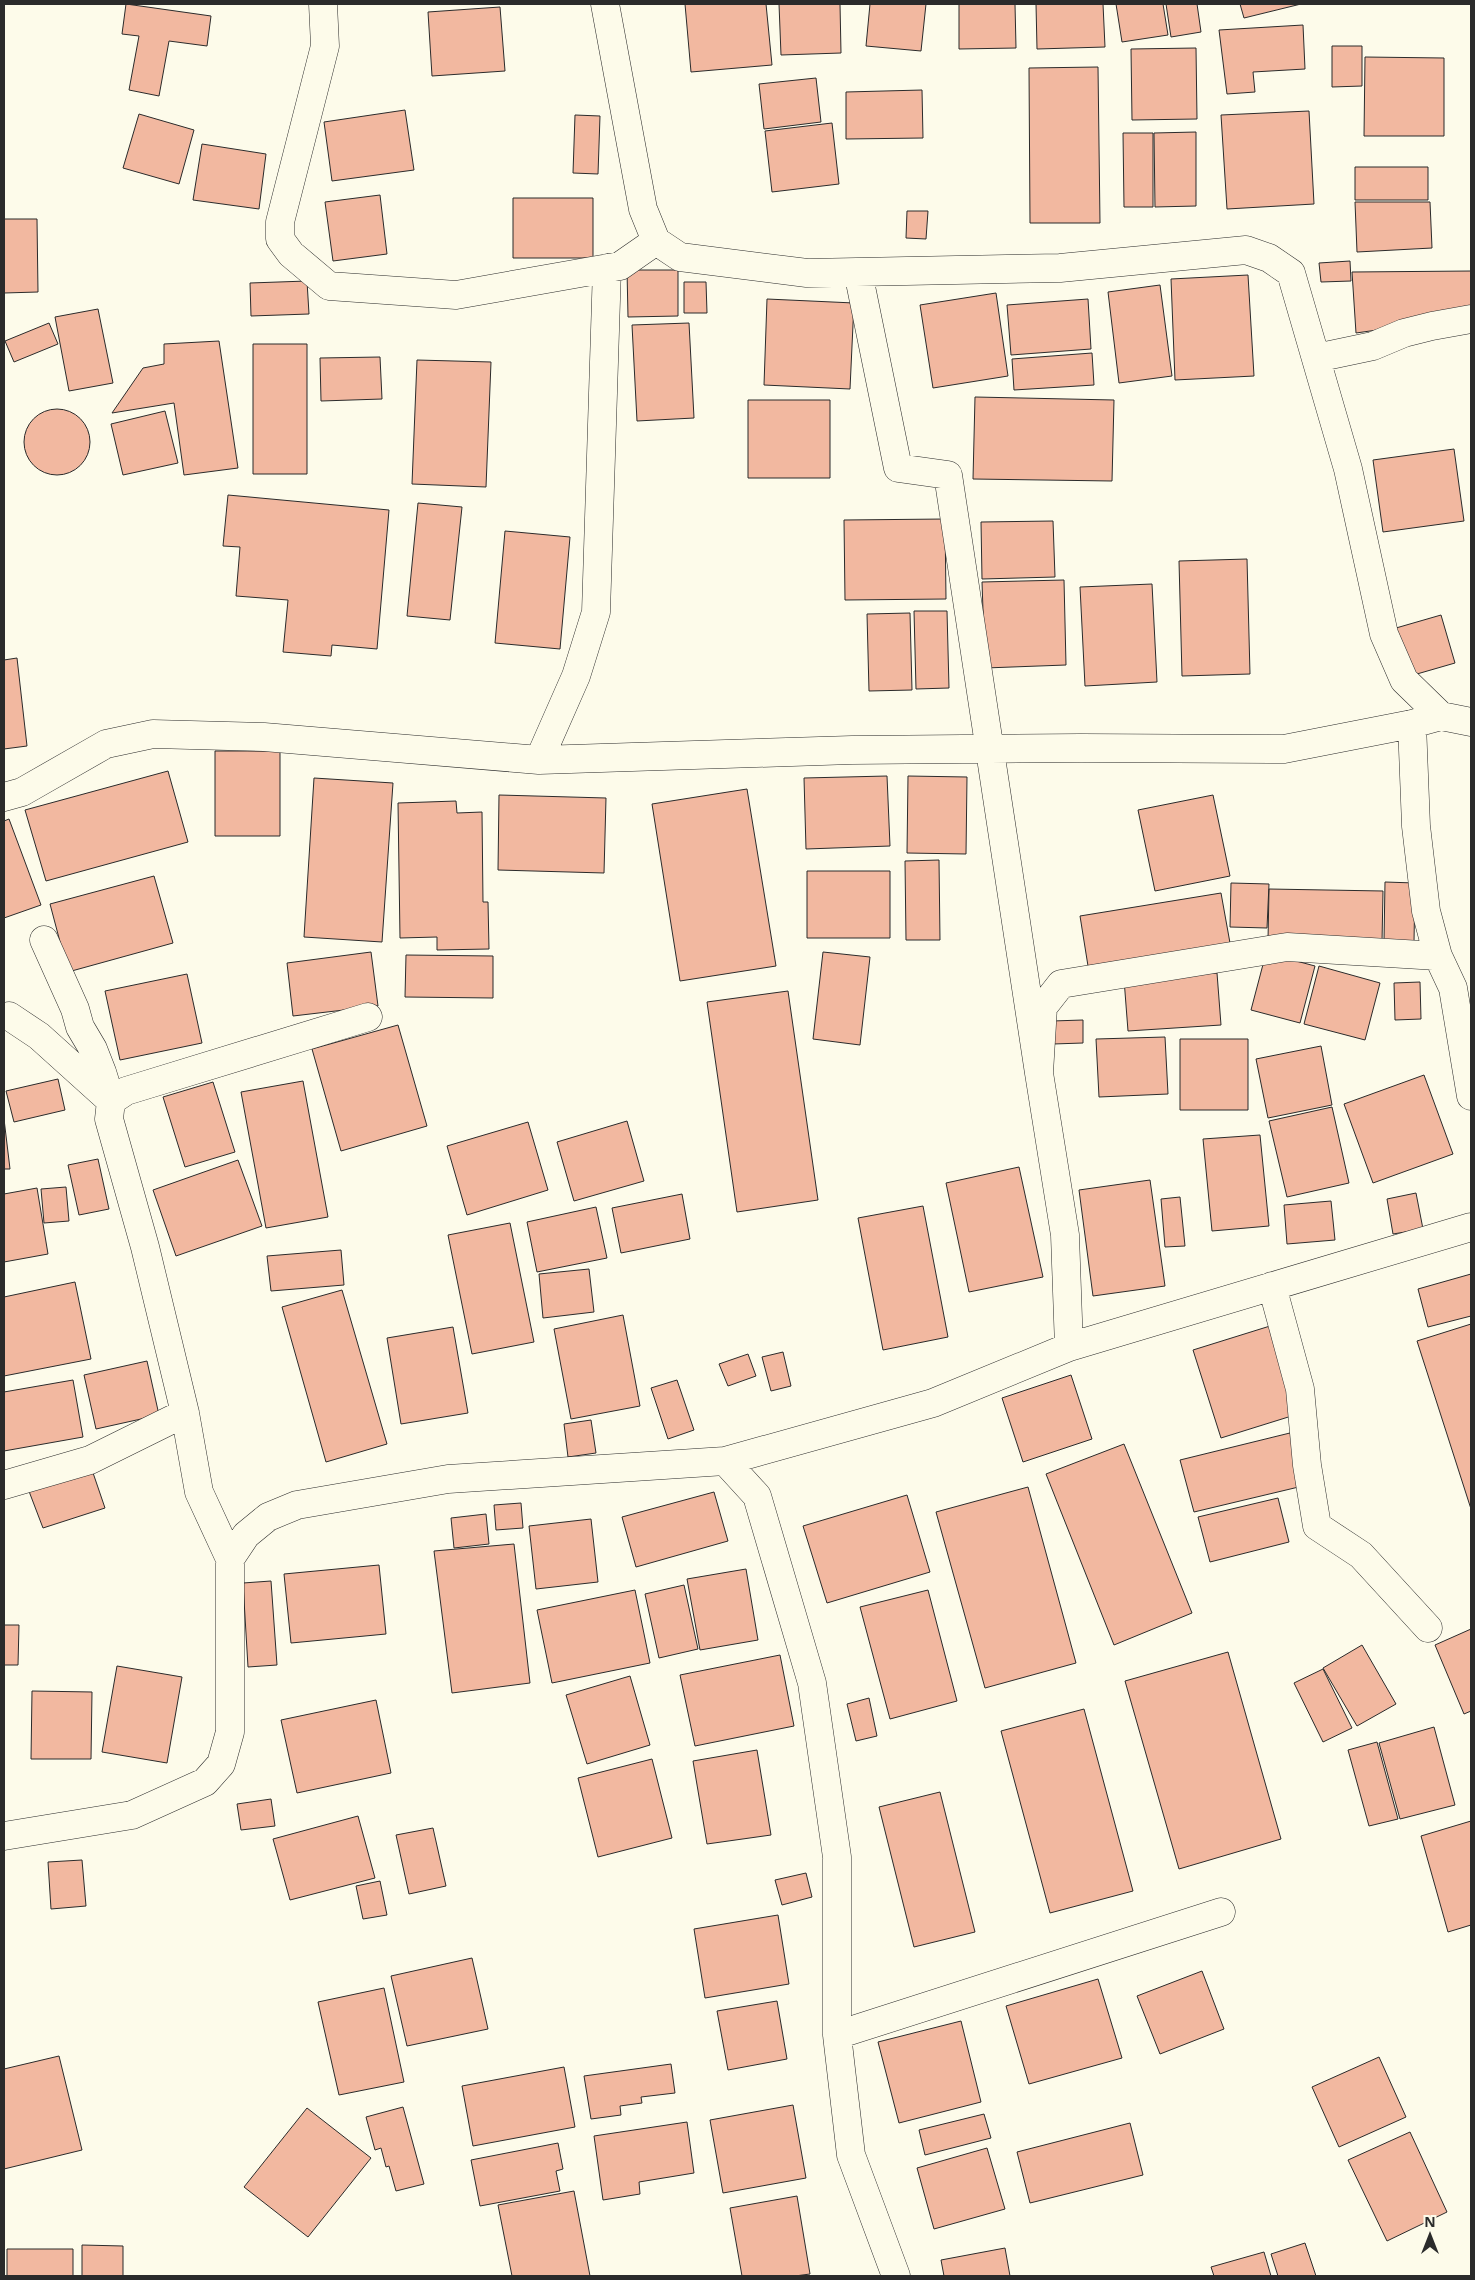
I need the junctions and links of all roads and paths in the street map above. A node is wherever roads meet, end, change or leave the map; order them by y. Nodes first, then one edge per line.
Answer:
1 (323, 4) edge
2 (606, 4) edge
3 (656, 241) junction
4 (607, 268) junction
5 (858, 272) junction
6 (1471, 319) edge
7 (1316, 358) junction
8 (1442, 716) junction
9 (1471, 722) edge
10 (1412, 724) junction
11 (988, 749) junction
12 (539, 760) junction
13 (4, 798) edge
14 (44, 940) dead end
15 (1438, 956) junction
16 (9, 1016) dead end
17 (368, 1017) dead end
18 (1039, 1073) junction
19 (1471, 1096) edge
20 (111, 1101) junction
21 (1471, 1227) edge
22 (1272, 1286) junction
23 (1068, 1347) junction
24 (185, 1413) junction
25 (725, 1461) junction
26 (4, 1486) edge
27 (230, 1559) junction
28 (1428, 1628) dead end
29 (4, 1836) edge
30 (1221, 1912) dead end
31 (837, 2035) junction
32 (891, 2274) edge

1 - 4 street
2 - 3 street
3 - 4 street
3 - 5 street
4 - 12 street
5 - 7 street
5 - 11 street
6 - 7 street
7 - 8 street
8 - 9 street
8 - 10 street
10 - 11 street
10 - 15 street
11 - 12 street
11 - 18 street
12 - 13 street
14 - 20 street
15 - 18 street
15 - 19 street
16 - 20 street
17 - 20 street
18 - 23 street
20 - 24 street
21 - 22 street
22 - 23 street
22 - 28 street
23 - 25 street
24 - 26 street
24 - 27 street
25 - 27 street
25 - 31 street
27 - 29 street
30 - 31 street
31 - 32 street

